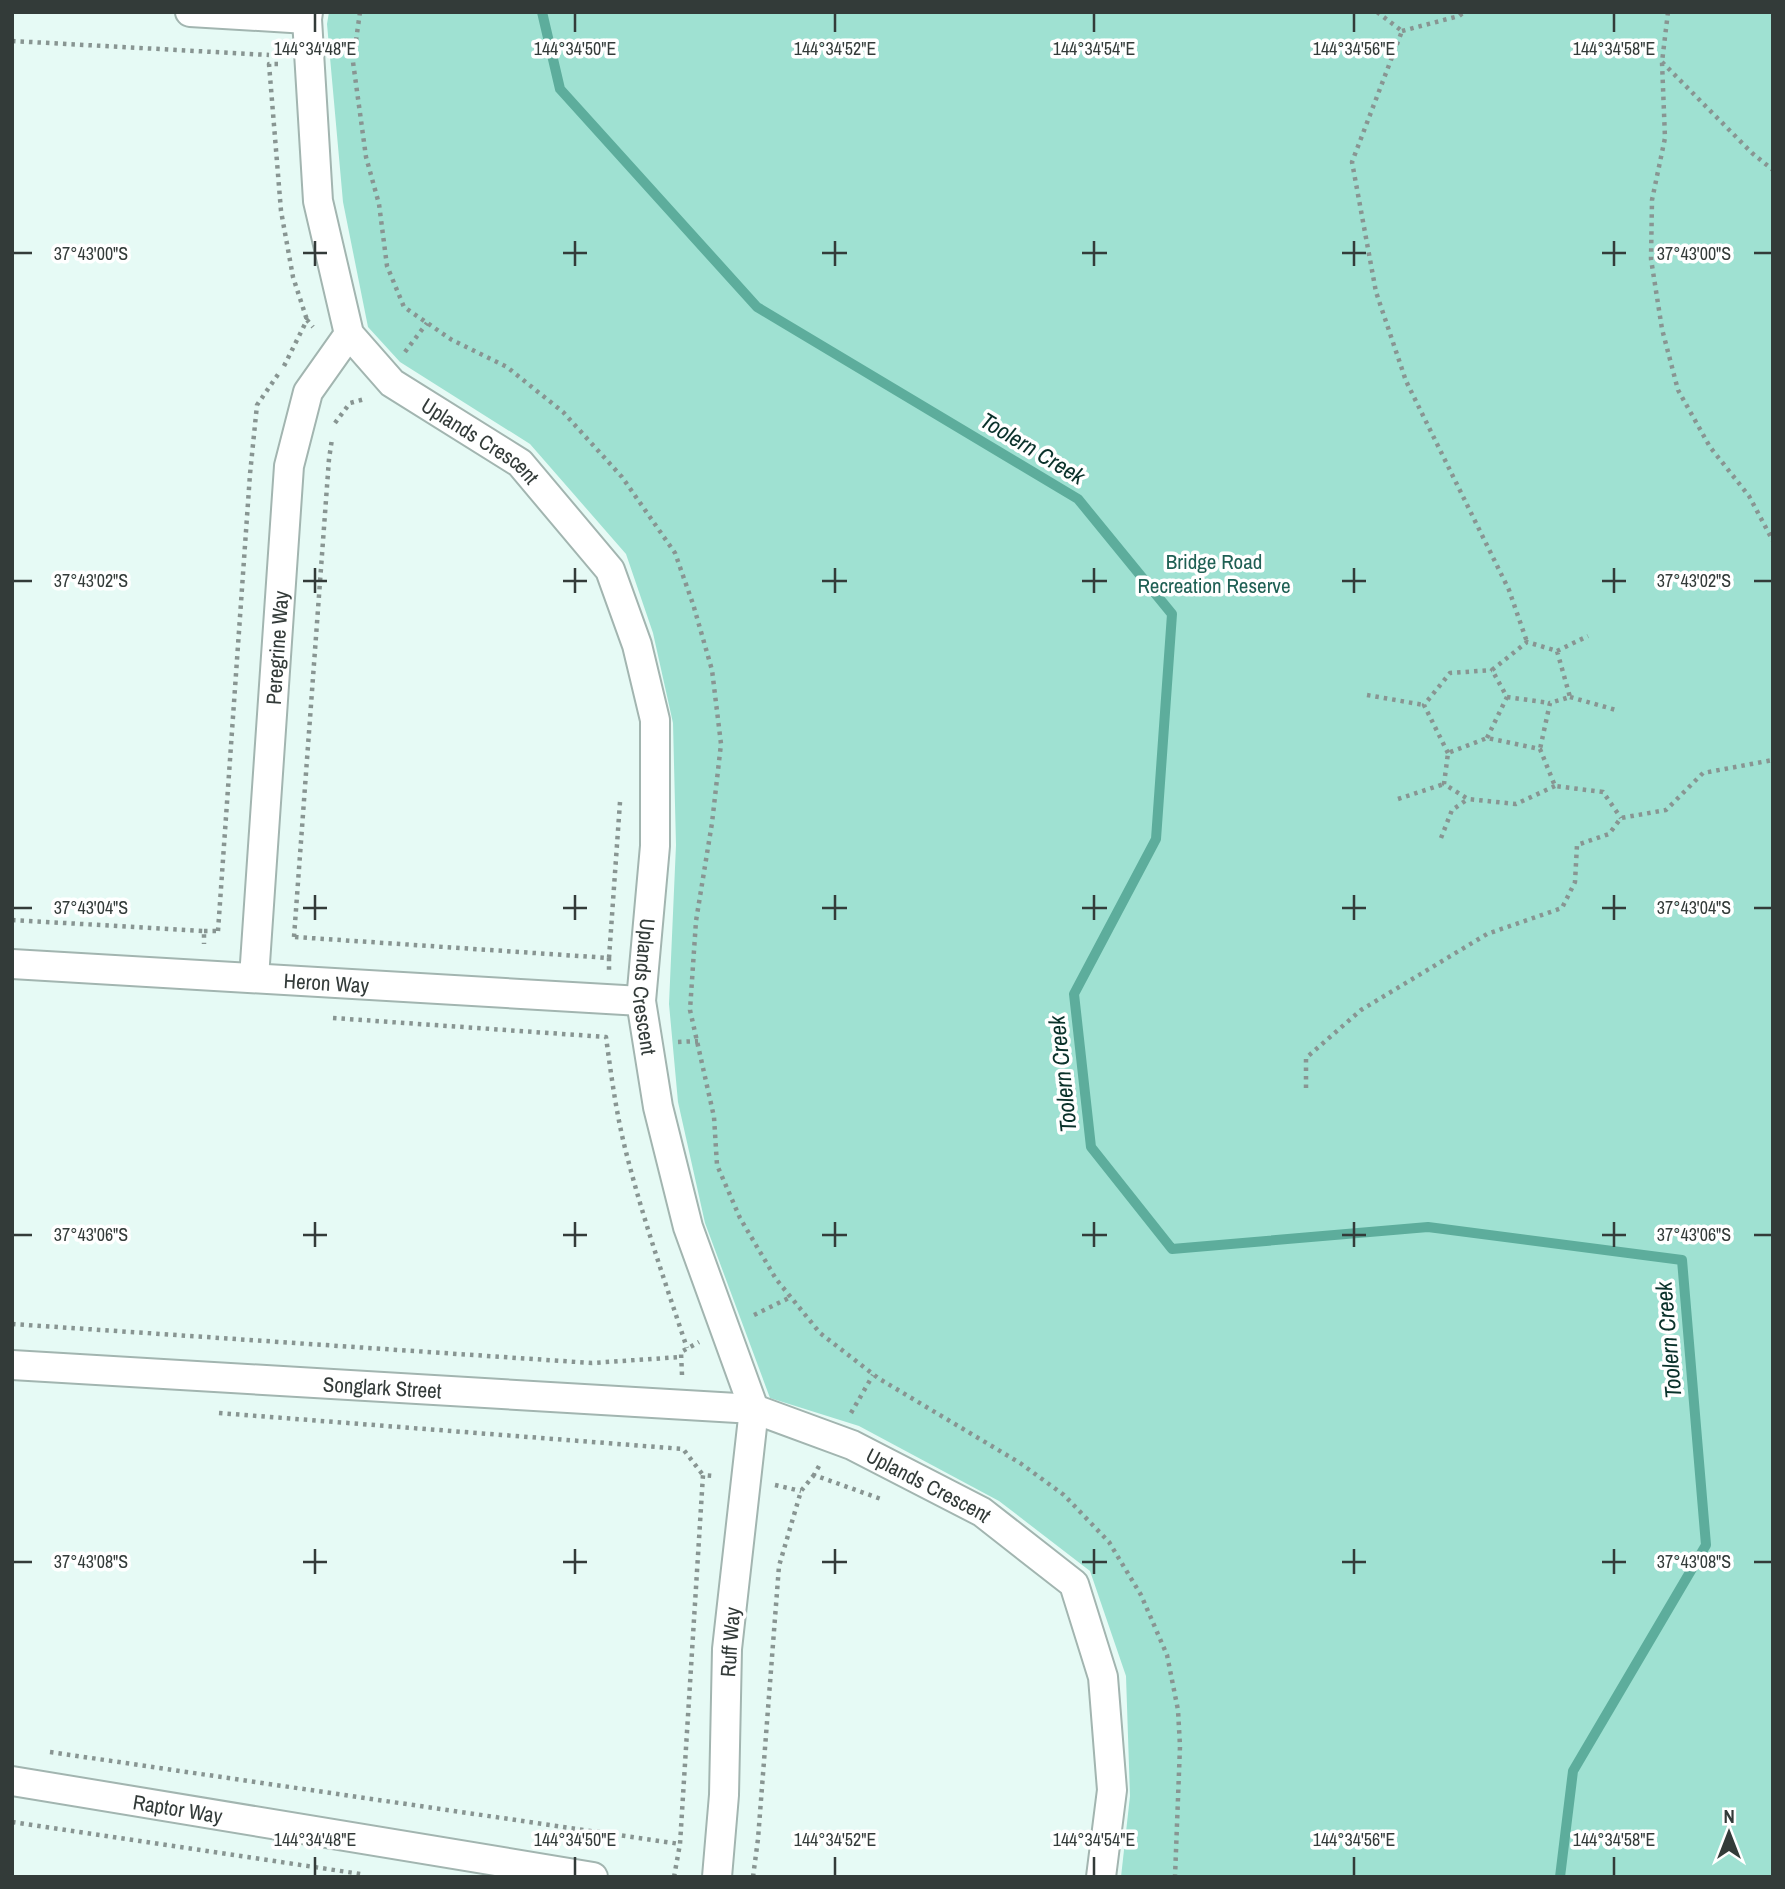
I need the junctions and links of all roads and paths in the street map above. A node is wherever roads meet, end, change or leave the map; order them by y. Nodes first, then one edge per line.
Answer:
1 (190, 12) edge
2 (360, 12) edge
3 (1377, 12) edge
4 (1464, 12) edge
5 (1668, 12) edge
6 (307, 16) edge
7 (1402, 31) junction
8 (12, 41) edge
9 (269, 55) dead end
10 (1662, 62) junction
11 (1773, 170) edge
12 (427, 323) junction
13 (349, 334) junction
14 (387, 377) junction
15 (1773, 541) edge
16 (1588, 636) dead end
17 (1527, 642) junction
18 (1557, 651) junction
19 (1492, 670) junction
20 (1367, 695) dead end
21 (1507, 697) junction
22 (1570, 697) junction
23 (1550, 704) junction
24 (1424, 705) junction
25 (1616, 710) dead end
26 (1487, 738) junction
27 (1540, 749) junction
28 (1448, 754) junction
29 (1773, 760) edge
30 (1444, 783) junction
31 (1555, 786) junction
32 (620, 799) dead end
33 (1398, 799) dead end
34 (1468, 799) junction
35 (1621, 818) junction
36 (1441, 838) dead end
37 (204, 931) dead end
38 (257, 934) junction
39 (294, 937) junction
40 (609, 958) junction
41 (12, 964) edge
42 (254, 978) junction
43 (608, 1000) junction
44 (641, 1001) junction
45 (328, 1018) dead end
46 (606, 1037) junction
47 (1306, 1088) dead end
48 (12, 1324) edge
49 (687, 1348) dead end
50 (681, 1357) dead end
51 (12, 1365) edge
52 (873, 1375) junction
53 (754, 1409) junction
54 (206, 1412) dead end
55 (835, 1439) junction
56 (703, 1475) dead end
57 (814, 1475) junction
58 (885, 1500) dead end
59 (40, 1750) dead end
60 (12, 1782) edge
61 (12, 1822) edge
62 (680, 1844) dead end
63 (364, 1875) dead end
64 (593, 1877) edge
65 (717, 1877) edge
66 (753, 1877) edge
67 (1101, 1877) edge
68 (1175, 1877) edge

1 - 6 street
2 - 12 path
3 - 7 path
4 - 7 path
5 - 10 path
6 - 13 street, Uplands Crescent
7 - 17 path
8 - 9 path
10 - 11 path
10 - 15 path
12 - 14 path
12 - 52 path
13 - 14 street, Uplands Crescent
13 - 38 street, Peregrine Way
14 - 39 path
14 - 44 street, Uplands Crescent
16 - 18 path
17 - 18 path
17 - 19 path
18 - 22 path
19 - 21 path
19 - 24 path
20 - 24 path
21 - 23 path
21 - 26 path
22 - 23 path
22 - 25 path
23 - 27 path
24 - 28 path
26 - 27 path
26 - 28 path
27 - 31 path
28 - 30 path
29 - 35 path
30 - 33 path
30 - 34 path
31 - 34 path
31 - 35 path
32 - 40 path
34 - 36 path
35 - 47 path
37 - 38 path
38 - 39 path
38 - 42 street, Peregrine Way
39 - 40 path
40 - 43 path
41 - 42 street, Heron Way
42 - 43 street, Heron Way
43 - 44 street, Heron Way
43 - 46 path
44 - 53 street, Uplands Crescent
45 - 46 path
46 - 49 path
48 - 50 path
51 - 53 street, Songlark Street
52 - 55 path
52 - 68 path
53 - 55 street, Uplands Crescent
53 - 65 street, Ruff Way
54 - 56 path
55 - 57 path
55 - 67 street, Uplands Crescent
57 - 58 path
57 - 66 path
59 - 62 path
60 - 64 street, Raptor Way
61 - 63 path

